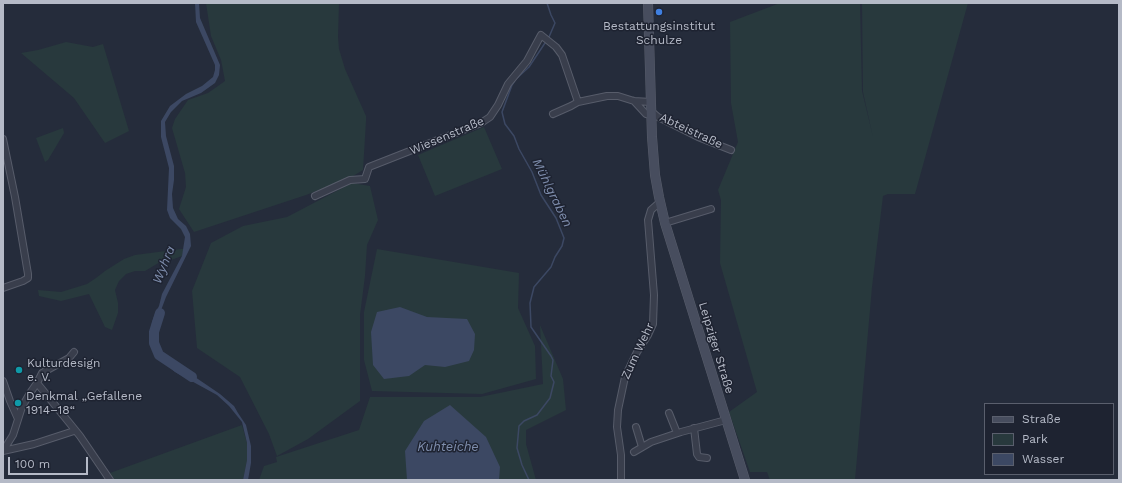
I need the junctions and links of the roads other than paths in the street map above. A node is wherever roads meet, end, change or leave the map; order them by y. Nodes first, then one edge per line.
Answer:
1 (648, 3) edge
2 (634, 101) junction
3 (578, 102) junction
4 (651, 102) junction
5 (649, 113) junction
6 (553, 114) dead end
7 (3, 139) edge
8 (731, 150) dead end
9 (315, 196) dead end
10 (660, 202) junction
11 (711, 209) dead end
12 (665, 223) junction
13 (3, 288) edge
14 (74, 352) dead end
15 (3, 381) edge
16 (37, 383) junction
17 (669, 413) dead end
18 (18, 419) junction
19 (726, 420) junction
20 (636, 427) dead end
21 (694, 428) junction
22 (74, 431) junction
23 (677, 433) junction
24 (642, 447) junction
25 (3, 451) edge
26 (634, 452) dead end
27 (707, 458) dead end
28 (110, 480) edge
29 (621, 480) edge
30 (745, 480) edge

1 - 4 street, Leipziger Straße
2 - 3 street
2 - 4 street
2 - 5 street
3 - 6 street
3 - 9 street, Wiesenstraße
4 - 5 street, Leipziger Straße
5 - 8 street, Abteistraße
5 - 10 street, Leipziger Straße
7 - 13 street
10 - 12 street, Leipziger Straße
10 - 29 street, Zum Wehr
11 - 12 street
12 - 19 street, Leipziger Straße
14 - 16 street
15 - 18 street
16 - 18 street
16 - 22 street
17 - 23 street
18 - 25 street
19 - 21 street
19 - 30 street, Leipziger Straße
20 - 24 street
21 - 23 street
21 - 27 street
22 - 25 street
22 - 28 street
23 - 24 street
24 - 26 street

